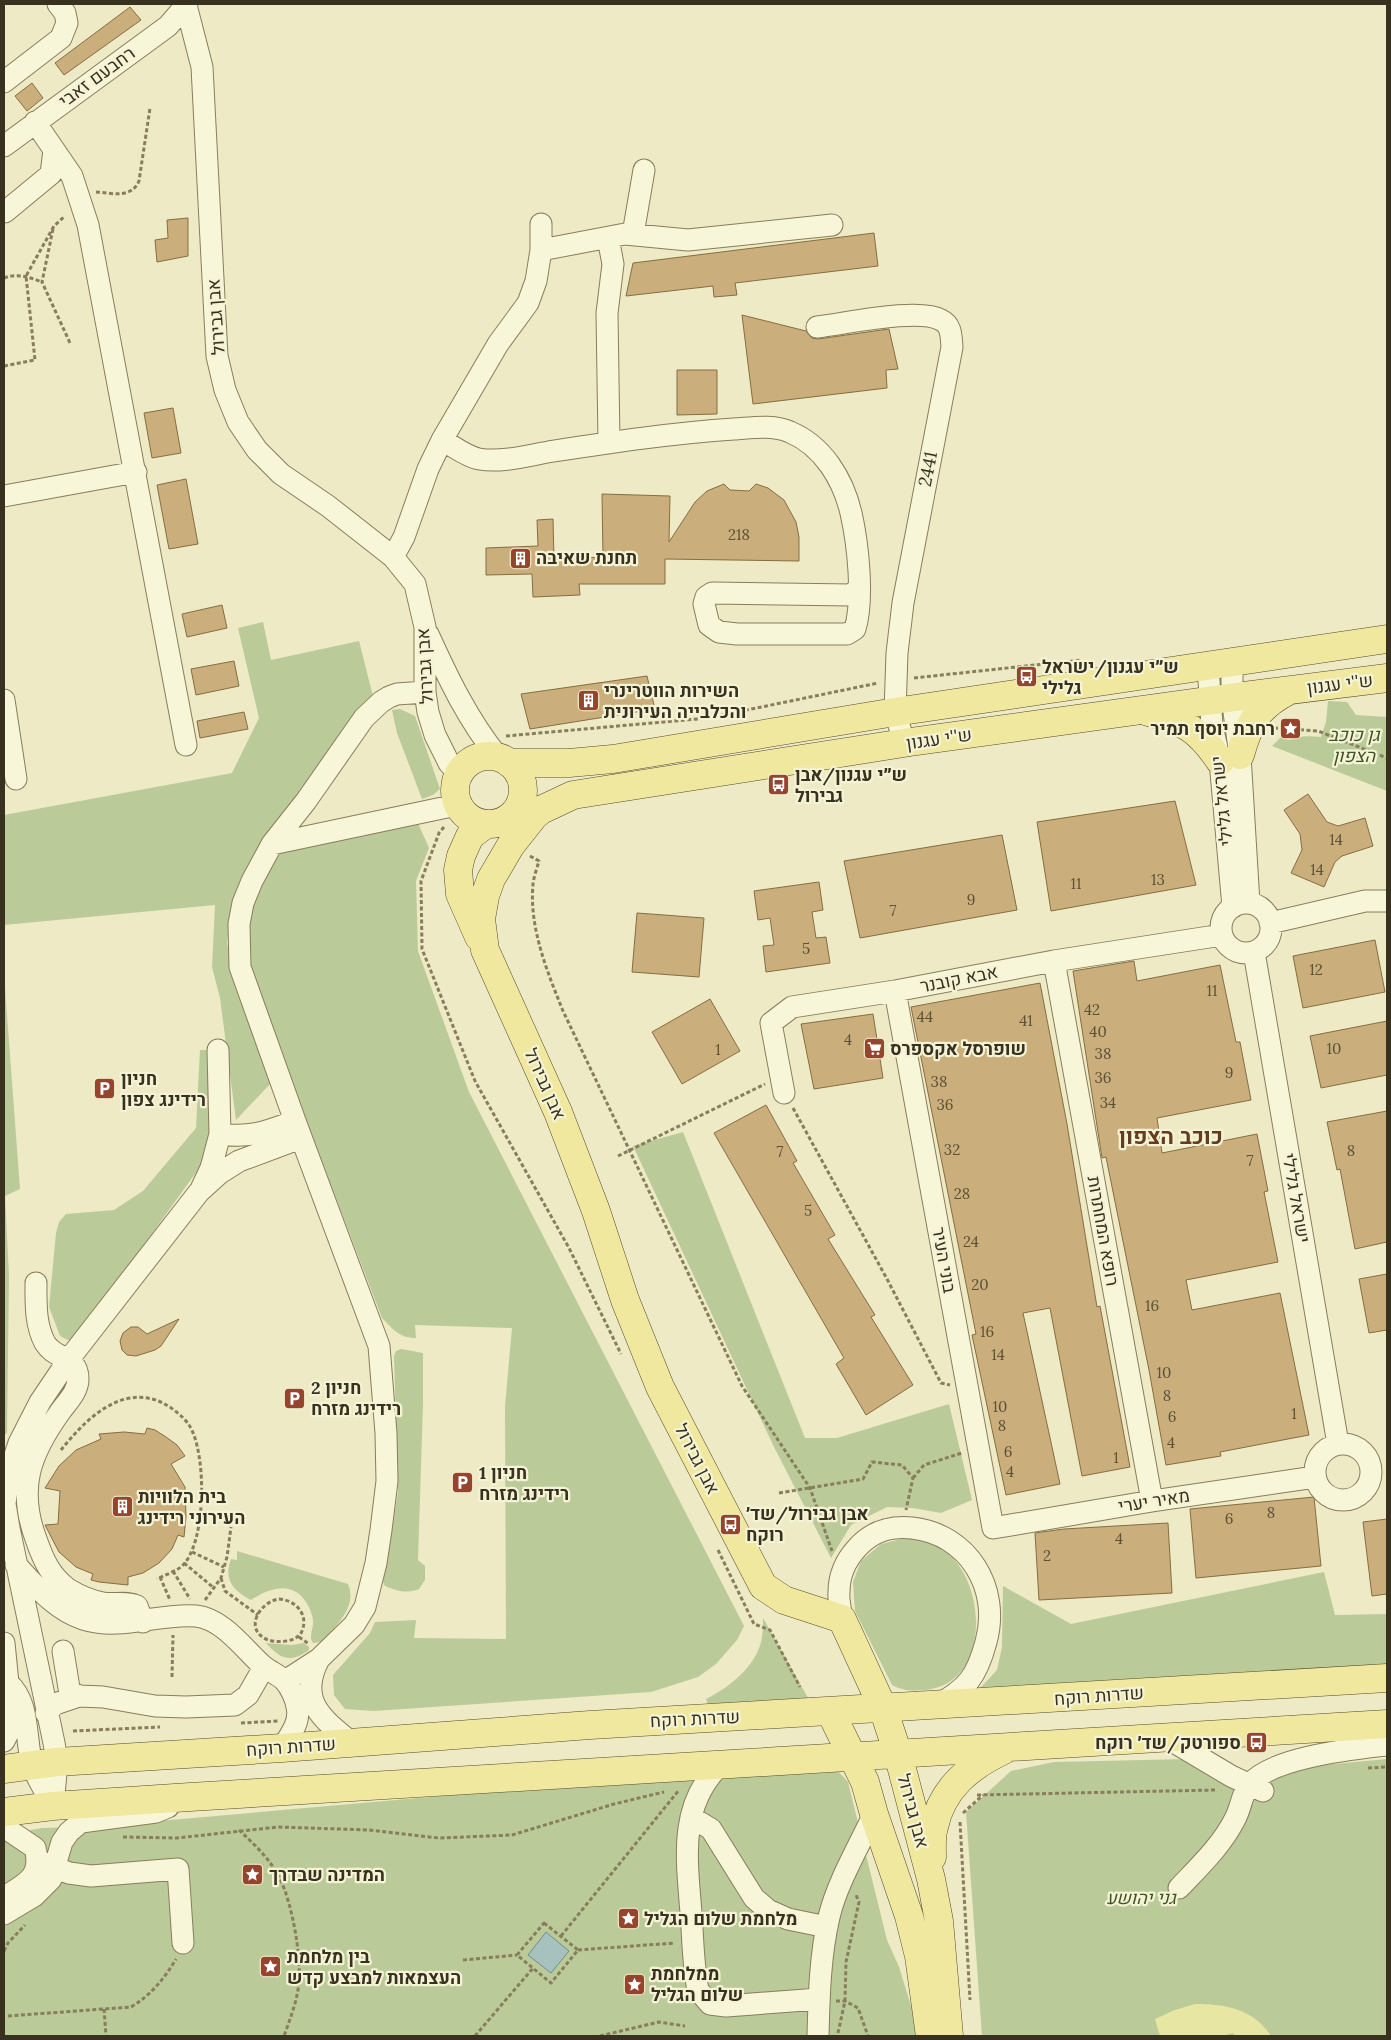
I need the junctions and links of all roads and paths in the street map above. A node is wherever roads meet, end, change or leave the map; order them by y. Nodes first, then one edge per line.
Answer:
1 (58, 4) edge
2 (186, 4) edge
3 (4, 82) edge
4 (150, 108) dead end
5 (36, 122) junction
6 (4, 146) edge
7 (54, 150) junction
8 (644, 170) dead end
9 (78, 191) junction
10 (5, 212) edge
11 (541, 224) dead end
12 (832, 225) dead end
13 (633, 234) junction
14 (608, 238) junction
15 (541, 250) junction
16 (26, 276) junction
17 (4, 278) edge
18 (42, 282) junction
19 (817, 327) dead end
20 (70, 342) dead end
21 (4, 366) edge
22 (442, 440) junction
23 (609, 443) junction
24 (136, 472) junction
25 (4, 496) edge
26 (393, 557) junction
27 (858, 589) junction
28 (425, 627) junction
29 (1387, 640) edge
30 (1092, 659) dead end
31 (1220, 664) junction
32 (1387, 678) edge
33 (896, 680) junction
34 (1290, 690) junction
35 (425, 692) junction
36 (1221, 699) junction
37 (4, 700) edge
38 (1142, 711) junction
39 (895, 712) junction
40 (1254, 719) junction
41 (524, 735) dead end
42 (910, 742) junction
43 (186, 746) dead end
44 (1387, 757) edge
45 (1230, 758) junction
46 (504, 760) junction
47 (743, 769) junction
48 (16, 779) dead end
49 (457, 785) junction
50 (520, 804) junction
51 (486, 824) junction
52 (439, 833) dead end
53 (272, 844) junction
54 (511, 845) junction
55 (1387, 901) edge
56 (1241, 905) junction
57 (1270, 923) junction
58 (1222, 935) junction
59 (485, 950) junction
60 (1254, 952) junction
61 (1054, 961) junction
62 (895, 991) junction
63 (218, 1050) dead end
64 (783, 1085) junction
65 (298, 1129) junction
66 (220, 1134) junction
67 (630, 1150) junction
68 (618, 1156) dead end
69 (199, 1191) junction
70 (36, 1283) dead end
71 (622, 1356) dead end
72 (69, 1359) junction
73 (967, 1390) junction
74 (1338, 1444) junction
75 (979, 1448) junction
76 (57, 1455) dead end
77 (1380, 1470) edge
78 (1315, 1477) junction
79 (913, 1478) junction
80 (810, 1488) junction
81 (779, 1492) dead end
82 (1152, 1501) junction
83 (232, 1527) dead end
84 (904, 1528) junction
85 (994, 1528) joint
86 (714, 1544) dead end
87 (192, 1552) junction
88 (184, 1563) junction
89 (16, 1565) junction
90 (845, 1565) junction
91 (224, 1567) junction
92 (173, 1571) junction
93 (220, 1578) junction
94 (214, 1588) junction
95 (184, 1590) dead end
96 (167, 1594) dead end
97 (203, 1604) dead end
98 (258, 1615) junction
99 (842, 1619) junction
100 (143, 1622) junction
101 (178, 1632) dead end
102 (4, 1642) edge
103 (63, 1652) dead end
104 (319, 1659) junction
105 (264, 1667) junction
106 (172, 1677) dead end
107 (1387, 1678) edge
108 (285, 1681) junction
109 (6, 1684) edge
110 (800, 1687) dead end
111 (79, 1696) junction
112 (935, 1706) junction
113 (883, 1708) junction
114 (830, 1711) junction
115 (46, 1713) junction
116 (1387, 1724) edge
117 (1167, 1738) junction
118 (4, 1742) edge
119 (352, 1742) junction
120 (1387, 1745) edge
121 (1010, 1747) junction
122 (282, 1748) junction
123 (898, 1754) junction
124 (854, 1757) junction
125 (44, 1764) junction
126 (720, 1765) junction
127 (1387, 1767) edge
128 (1368, 1768) dead end
129 (4, 1769) edge
130 (1252, 1790) junction
131 (190, 1797) junction
132 (53, 1806) junction
133 (4, 1812) edge
134 (874, 1814) junction
135 (691, 1817) junction
136 (4, 1827) edge
137 (238, 1830) junction
138 (120, 1837) dead end
139 (47, 1865) junction
140 (931, 1879) junction
141 (843, 1880) junction
142 (1179, 1888) dead end
143 (4, 1897) edge
144 (4, 1914) edge
145 (827, 1926) junction
146 (561, 1936) junction
147 (693, 1941) junction
148 (183, 1942) joint
149 (578, 1950) junction
150 (517, 1955) junction
151 (463, 1960) dead end
152 (533, 1968) junction
153 (819, 1999) junction
154 (845, 2001) junction
155 (970, 2008) dead end
156 (104, 2009) junction
157 (8, 2016) dead end
158 (685, 2026) dead end
159 (106, 2036) edge
160 (284, 2036) edge
161 (474, 2036) edge
162 (600, 2036) edge
163 (818, 2036) edge
164 (838, 2036) edge
165 (868, 2036) edge
166 (930, 2036) edge
167 (949, 2036) edge

1 - 3 street
2 - 5 street, רחבעם זאבי
2 - 26 street, אבן גבירול
4 - 9 path
5 - 6 street, רחבעם זאבי
5 - 7 street
7 - 9 street
7 - 10 street
8 - 13 street
9 - 24 street
11 - 15 street
12 - 13 street
13 - 14 street
14 - 15 street
14 - 23 street
15 - 22 street
16 - 17 path
16 - 18 path
16 - 18 path
16 - 21 path
18 - 20 path
19 - 33 street, 2441
22 - 23 street
22 - 26 street
23 - 27 street
24 - 25 street
24 - 43 street
26 - 28 street, אבן גבירול
27 - 27 street
28 - 35 street, אבן גבירול
28 - 46 street
29 - 31 main road, ש''י עגנון
30 - 33 path
31 - 36 street, ישראל גלילי
31 - 39 main road, ש''י עגנון
32 - 34 main road, ש''י עגנון
33 - 39 street, 2441
33 - 41 path
34 - 36 main road, ש''י עגנון
34 - 40 main road
35 - 49 street, אבן גבירול
35 - 53 street
36 - 38 main road, ש''י עגנון
36 - 45 street, ישראל גלילי
37 - 48 street
38 - 42 main road, ש''י עגנון
38 - 45 main road
39 - 42 street, 2441
39 - 46 main road, ש''י עגנון
40 - 44 path
40 - 45 main road
42 - 47 main road, ש''י עגנון
45 - 56 street, ישראל גלילי
46 - 49 main road
46 - 50 main road
47 - 50 main road
47 - 54 main road, ש''י עגנון
49 - 51 main road
49 - 53 street
50 - 51 main road
51 - 59 main road
52 - 71 path
53 - 65 street
54 - 59 main road, אבן גבירול
54 - 67 path
55 - 57 street
56 - 57 street
56 - 58 street
57 - 60 street
58 - 60 street
58 - 61 street, אבא קובנר
59 - 99 main road, אבן גבירול
60 - 74 street, ישראל גלילי
61 - 62 street, אבא קובנר
61 - 82 street, רופא המחתרות
62 - 64 street, אבא קובנר
62 - 73 street, בוני העיר
63 - 66 street
64 - 67 path
64 - 73 path
65 - 66 street
65 - 69 street
65 - 104 street
66 - 69 street
67 - 68 path
67 - 80 path
69 - 72 street
70 - 72 street
72 - 89 street
72 - 100 street
73 - 75 street, בוני העיר
74 - 77 street
74 - 78 street
75 - 79 path
75 - 85 street, בוני העיר
76 - 87 path
77 - 78 street
78 - 82 street, מאיר יערי
79 - 80 path
79 - 84 path
80 - 81 path
80 - 90 path
82 - 85 street, מאיר יערי
83 - 91 path
84 - 90 street
84 - 112 street
86 - 110 path
87 - 88 path
87 - 91 path
88 - 92 path
88 - 94 path
89 - 100 street
89 - 115 street
90 - 99 street
91 - 93 path
92 - 95 path
92 - 96 path
93 - 94 path
93 - 98 path
94 - 97 path
98 - 98 path
99 - 113 main road, אבן גבירול
100 - 105 street
101 - 106 path
102 - 109 street
102 - 115 street
103 - 111 street
104 - 108 street
104 - 119 street
105 - 108 street
105 - 111 street
107 - 112 main road, שדרות רוקח
108 - 122 street
109 - 118 street
109 - 125 street
111 - 115 street
112 - 113 main road, שדרות רוקח
113 - 114 main road, שדרות רוקח
113 - 123 main road, אבן גבירול
114 - 119 main road, שדרות רוקח
114 - 124 main road, אבן גבירול
115 - 125 street
116 - 117 main road
117 - 121 main road
117 - 130 street
119 - 122 main road, שדרות רוקח
120 - 130 street
121 - 123 main road
121 - 140 main road
122 - 125 main road, שדרות רוקח
123 - 124 main road
123 - 140 main road, אבן גבירול
124 - 126 main road
124 - 134 main road, אבן גבירול
125 - 129 main road, שדרות רוקח
125 - 132 street
126 - 131 main road
126 - 135 street
127 - 128 path
130 - 142 street
130 - 155 path
131 - 132 main road
131 - 139 street
132 - 133 main road
134 - 141 street
134 - 166 main road, אבן גבירול
135 - 145 street
135 - 147 street
136 - 139 street
137 - 138 path
137 - 146 path
137 - 160 path
139 - 143 street
139 - 144 street
139 - 148 street
140 - 167 main road, אבן גבירול
141 - 145 street
141 - 154 path
145 - 153 street
146 - 149 path
146 - 150 path
147 - 149 path
147 - 153 street
148 - 156 path
149 - 152 path
150 - 151 path
150 - 152 path
152 - 161 path
153 - 154 path
153 - 163 street
154 - 164 path
154 - 165 path
156 - 157 path
156 - 159 path
158 - 162 path

